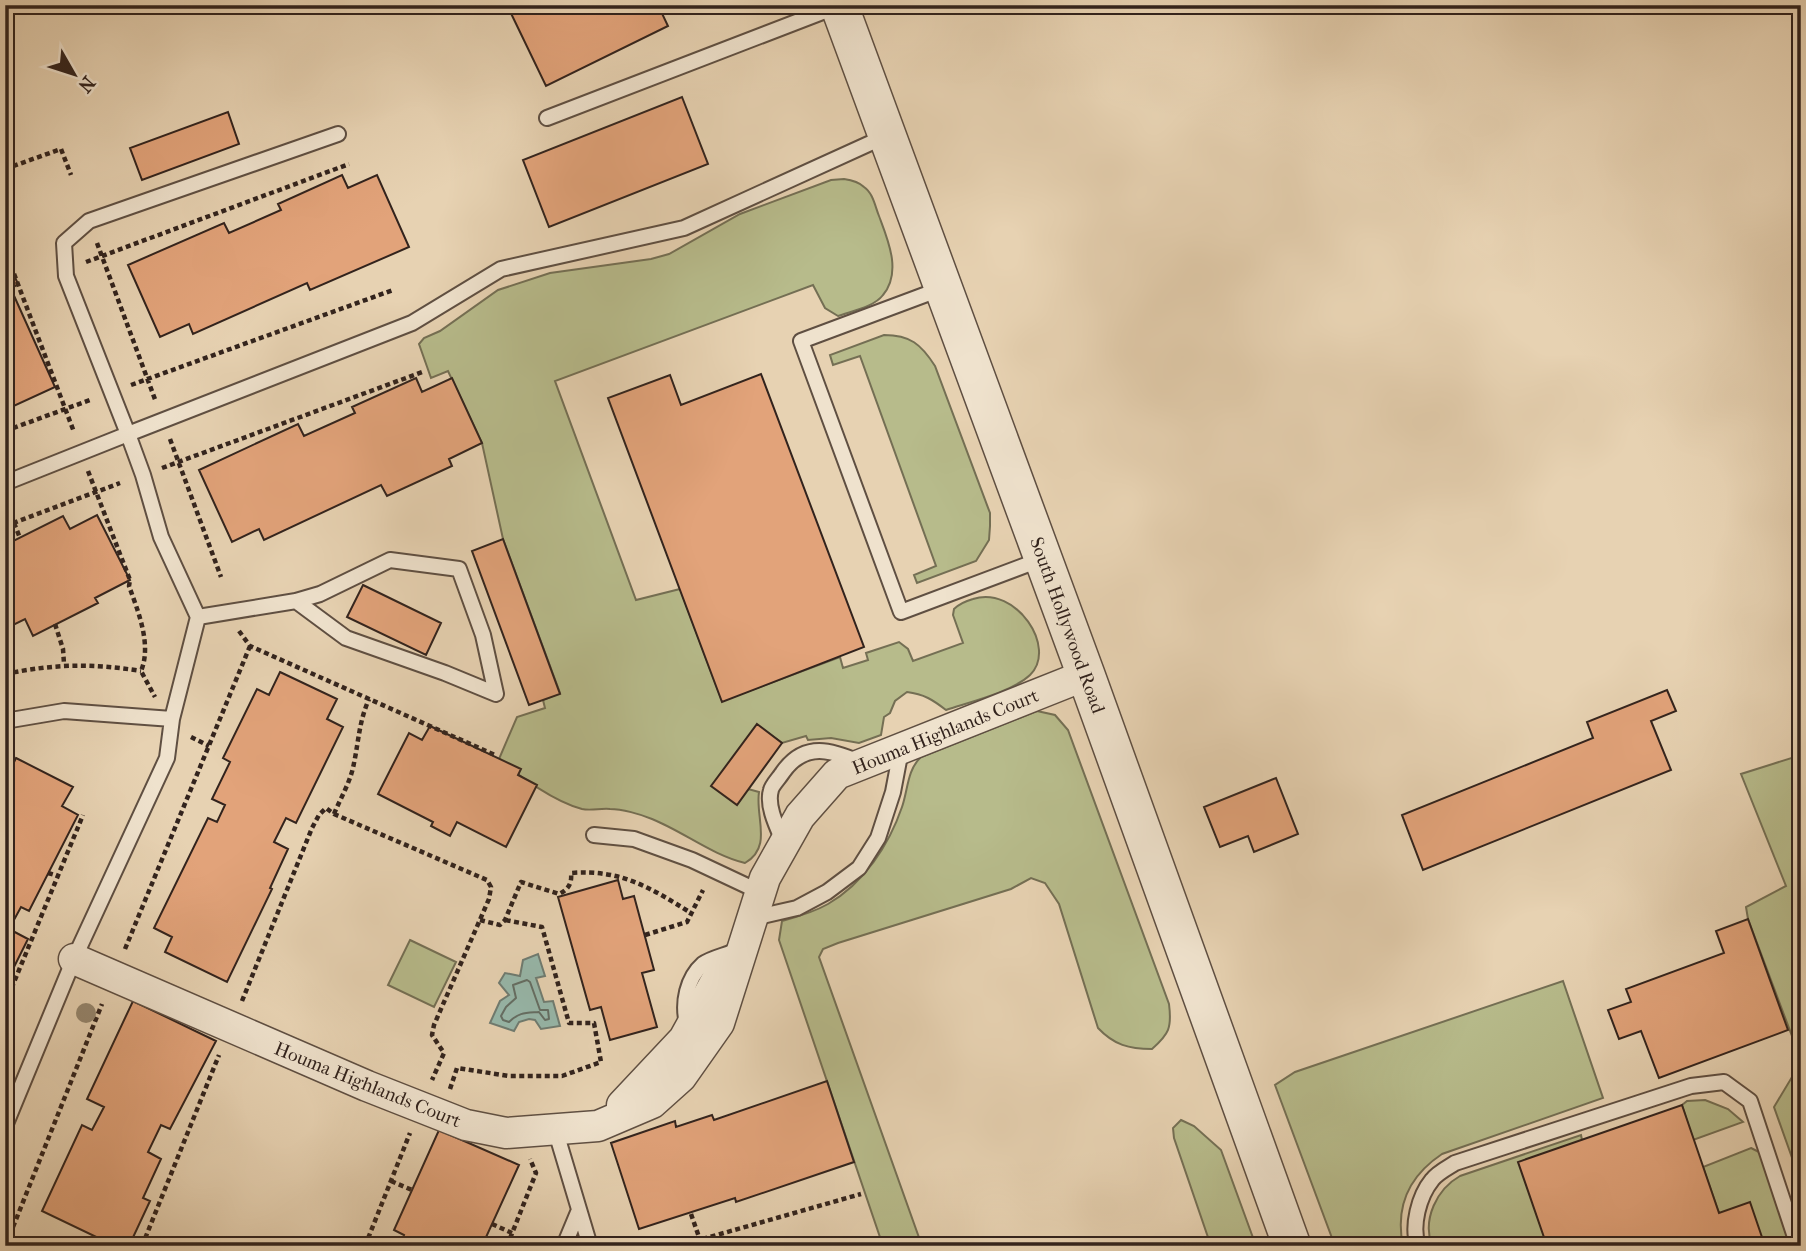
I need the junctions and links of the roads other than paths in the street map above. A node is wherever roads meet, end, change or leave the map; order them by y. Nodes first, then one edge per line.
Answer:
1 (839, 5) edge
2 (547, 118) dead end
3 (338, 134) dead end
4 (887, 135) junction
5 (944, 288) junction
6 (128, 433) junction
7 (5, 484) edge
8 (1044, 559) junction
9 (296, 601) junction
10 (198, 617) junction
11 (1086, 675) junction
12 (172, 719) junction
13 (5, 721) edge
14 (901, 748) junction
15 (862, 764) junction
16 (594, 835) dead end
17 (784, 844) junction
18 (756, 905) junction
19 (74, 959) junction
20 (5, 1126) edge
21 (598, 1126) junction
22 (555, 1129) junction
23 (579, 1210) junction
24 (564, 1246) edge
25 (590, 1246) edge
26 (1292, 1246) edge
27 (1418, 1246) edge
28 (1798, 1246) edge

1 - 2 lane
1 - 4 street, South Hollywood Road
3 - 6 lane
4 - 5 street, South Hollywood Road
4 - 6 lane
5 - 8 street, South Hollywood Road
5 - 8 lane
6 - 7 lane
6 - 10 lane
8 - 11 street, South Hollywood Road
9 - 9 lane
9 - 10 lane
10 - 12 lane
11 - 14 street, Houma Highlands Court
11 - 26 street, South Hollywood Road
12 - 13 lane
12 - 19 lane
14 - 15 street, Houma Highlands Court
14 - 18 lane
15 - 17 street, Houma Highlands Court
15 - 17 lane
16 - 18 lane
17 - 18 street, Houma Highlands Court
18 - 21 street
18 - 21 street, Houma Highlands Court
19 - 20 lane
19 - 22 street, Houma Highlands Court
21 - 22 street, Houma Highlands Court
22 - 23 lane
23 - 24 lane
23 - 25 lane
27 - 28 lane

